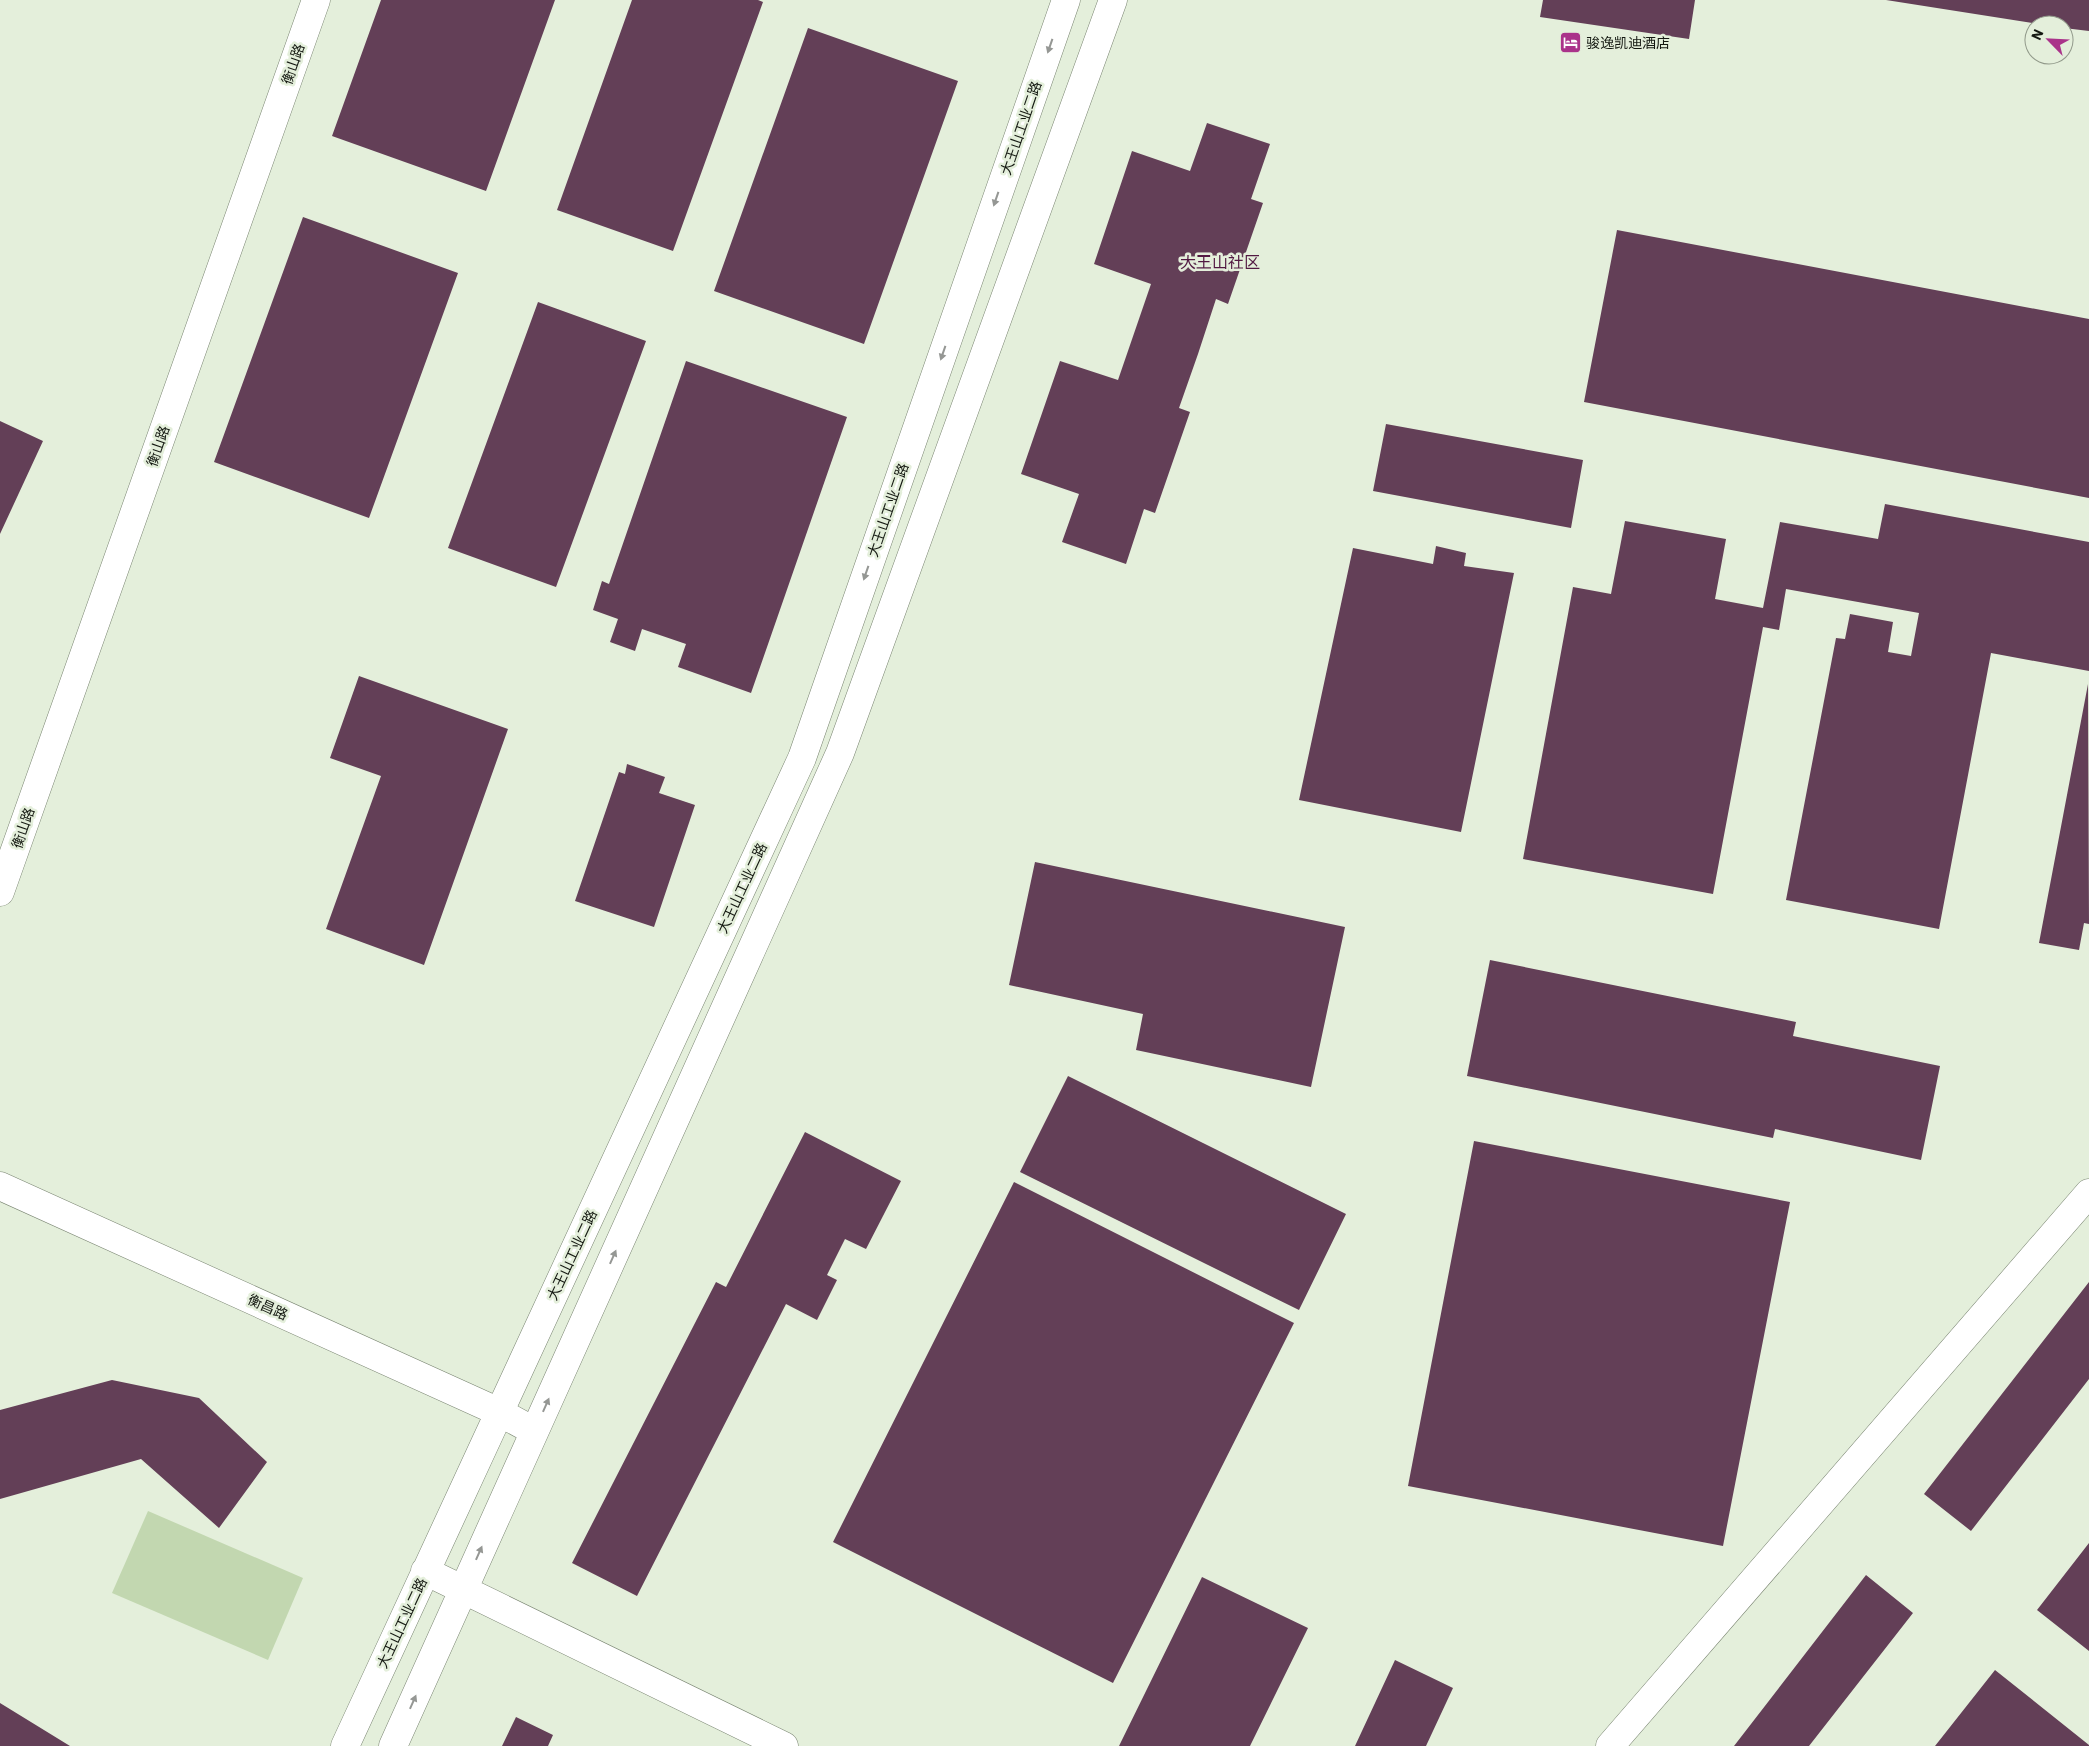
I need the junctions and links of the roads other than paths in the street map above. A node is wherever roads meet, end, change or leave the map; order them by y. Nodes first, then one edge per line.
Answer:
1 (316, 0) edge
2 (1066, 0) edge
3 (1113, 0) edge
4 (0, 892) edge
5 (0, 1186) edge
6 (2089, 1194) edge
7 (499, 1412) junction
8 (534, 1431) junction
9 (426, 1572) junction
10 (463, 1589) junction
11 (345, 1746) edge
12 (393, 1746) edge
13 (784, 1746) edge
14 (1610, 1746) edge

1 - 4 street, 衡山路
2 -> 7 street, 大王山工业二路
8 -> 3 street
5 - 7 street, 衡昌路
6 - 14 street
7 - 8 street, 衡昌路
7 - 9 street, 大王山工业二路
10 -> 8 street
9 - 10 street
9 - 11 street, 大王山工业二路
12 -> 10 street
10 - 13 street

